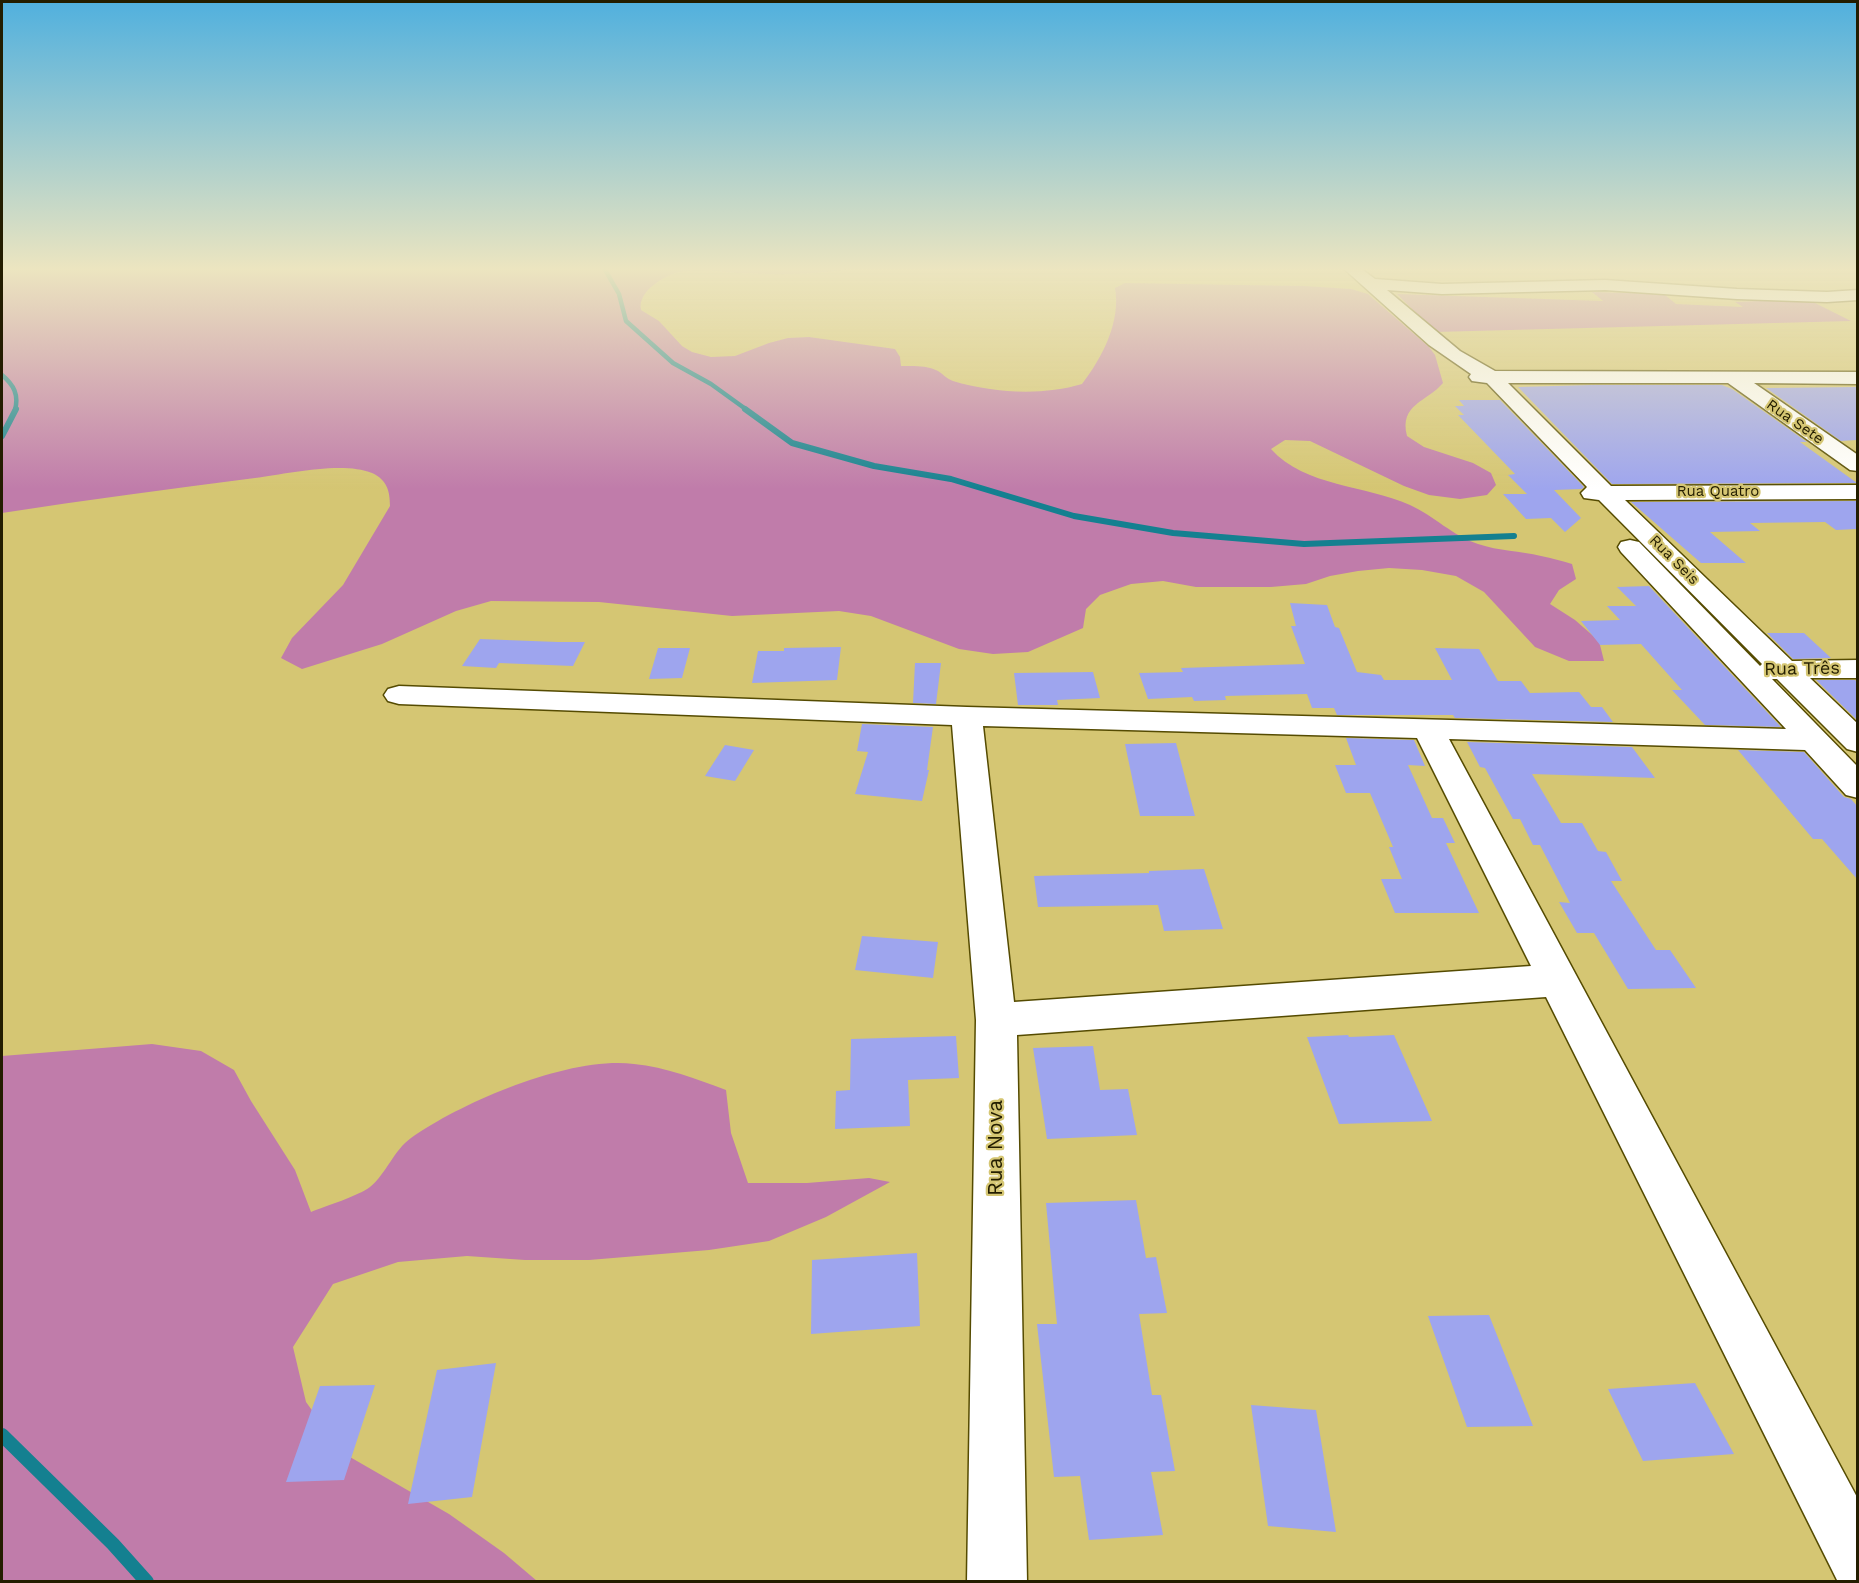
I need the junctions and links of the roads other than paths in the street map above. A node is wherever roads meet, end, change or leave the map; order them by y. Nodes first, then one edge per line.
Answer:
1 (1437, 342) edge
2 (1479, 374) junction
3 (1733, 378) junction
4 (1857, 378) edge
5 (1857, 465) edge
6 (1857, 492) edge
7 (1578, 493) junction
8 (1605, 493) junction
9 (1784, 669) junction
10 (1857, 669) edge
11 (1746, 670) junction
12 (399, 694) dead end
13 (967, 716) junction
14 (1427, 728) junction
15 (1812, 740) junction
16 (1857, 742) edge
17 (1857, 788) edge
18 (1559, 980) junction
19 (996, 1020) junction
20 (1857, 1559) edge
21 (997, 1581) edge

1 - 2 street, Rua Seis
2 - 3 street
2 - 7 street
2 - 8 street, Rua Seis
3 - 4 street
3 - 5 street, Rua Sete
6 - 8 street, Rua Quatro
7 - 8 street, Rua Quatro
7 - 11 street
8 - 9 street, Rua Seis
9 - 10 street, Rua Três
9 - 11 street, Rua Três
9 - 16 street, Rua Seis
11 - 15 street
12 - 13 street
13 - 14 street
13 - 19 street, Rua Nova
14 - 15 street
14 - 18 street
15 - 17 street
18 - 19 street
18 - 20 street
19 - 21 street, Rua Nova

